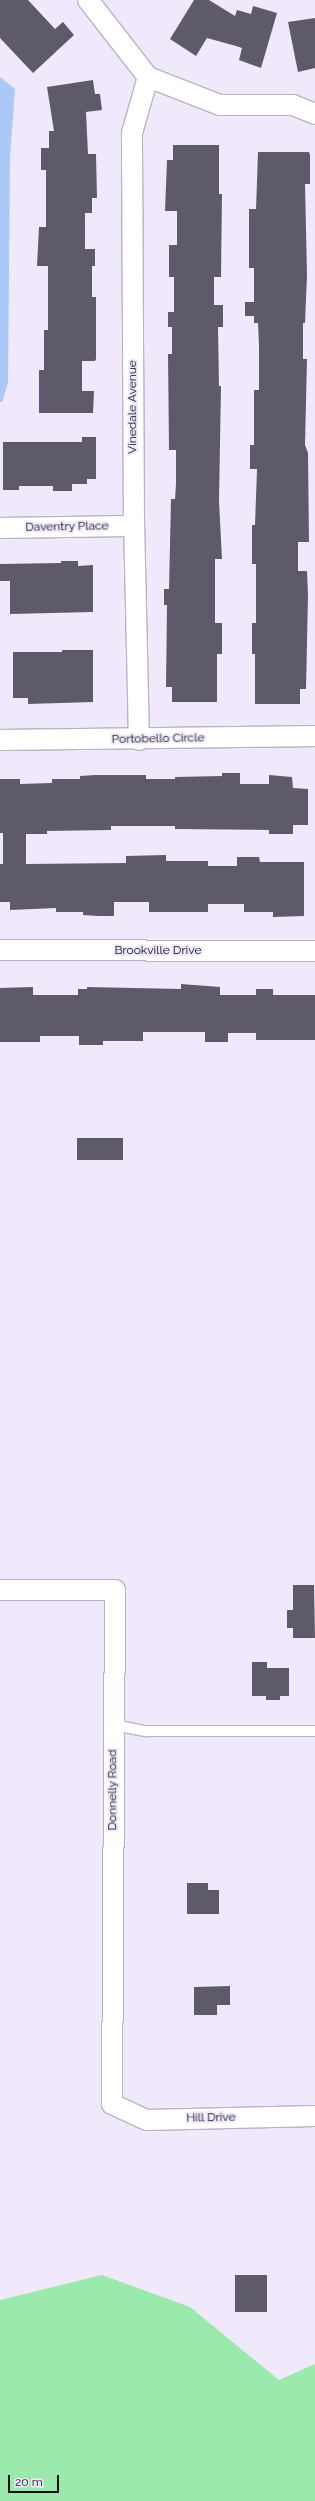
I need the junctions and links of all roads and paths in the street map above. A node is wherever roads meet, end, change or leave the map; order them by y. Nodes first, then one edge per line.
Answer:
1 (88, 0) edge
2 (148, 77) junction
3 (315, 114) edge
4 (134, 526) junction
5 (0, 528) edge
6 (315, 736) edge
7 (0, 740) edge
8 (139, 740) junction
9 (0, 950) edge
10 (315, 951) edge
11 (0, 1590) edge
12 (114, 1725) junction
13 (315, 1731) edge
14 (112, 2104) joint
15 (315, 2116) edge

1 - 2 street
2 - 3 street
2 - 4 street, Vinedale Avenue
4 - 5 street, Daventry Place
4 - 8 street, Vinedale Avenue
6 - 8 street, Portobello Circle
7 - 8 street, Portobello Circle
9 - 10 street, Brookville Drive
11 - 12 street, Donnelly Road
12 - 13 lane
12 - 14 street, Donnelly Road
14 - 15 street, Hill Drive

